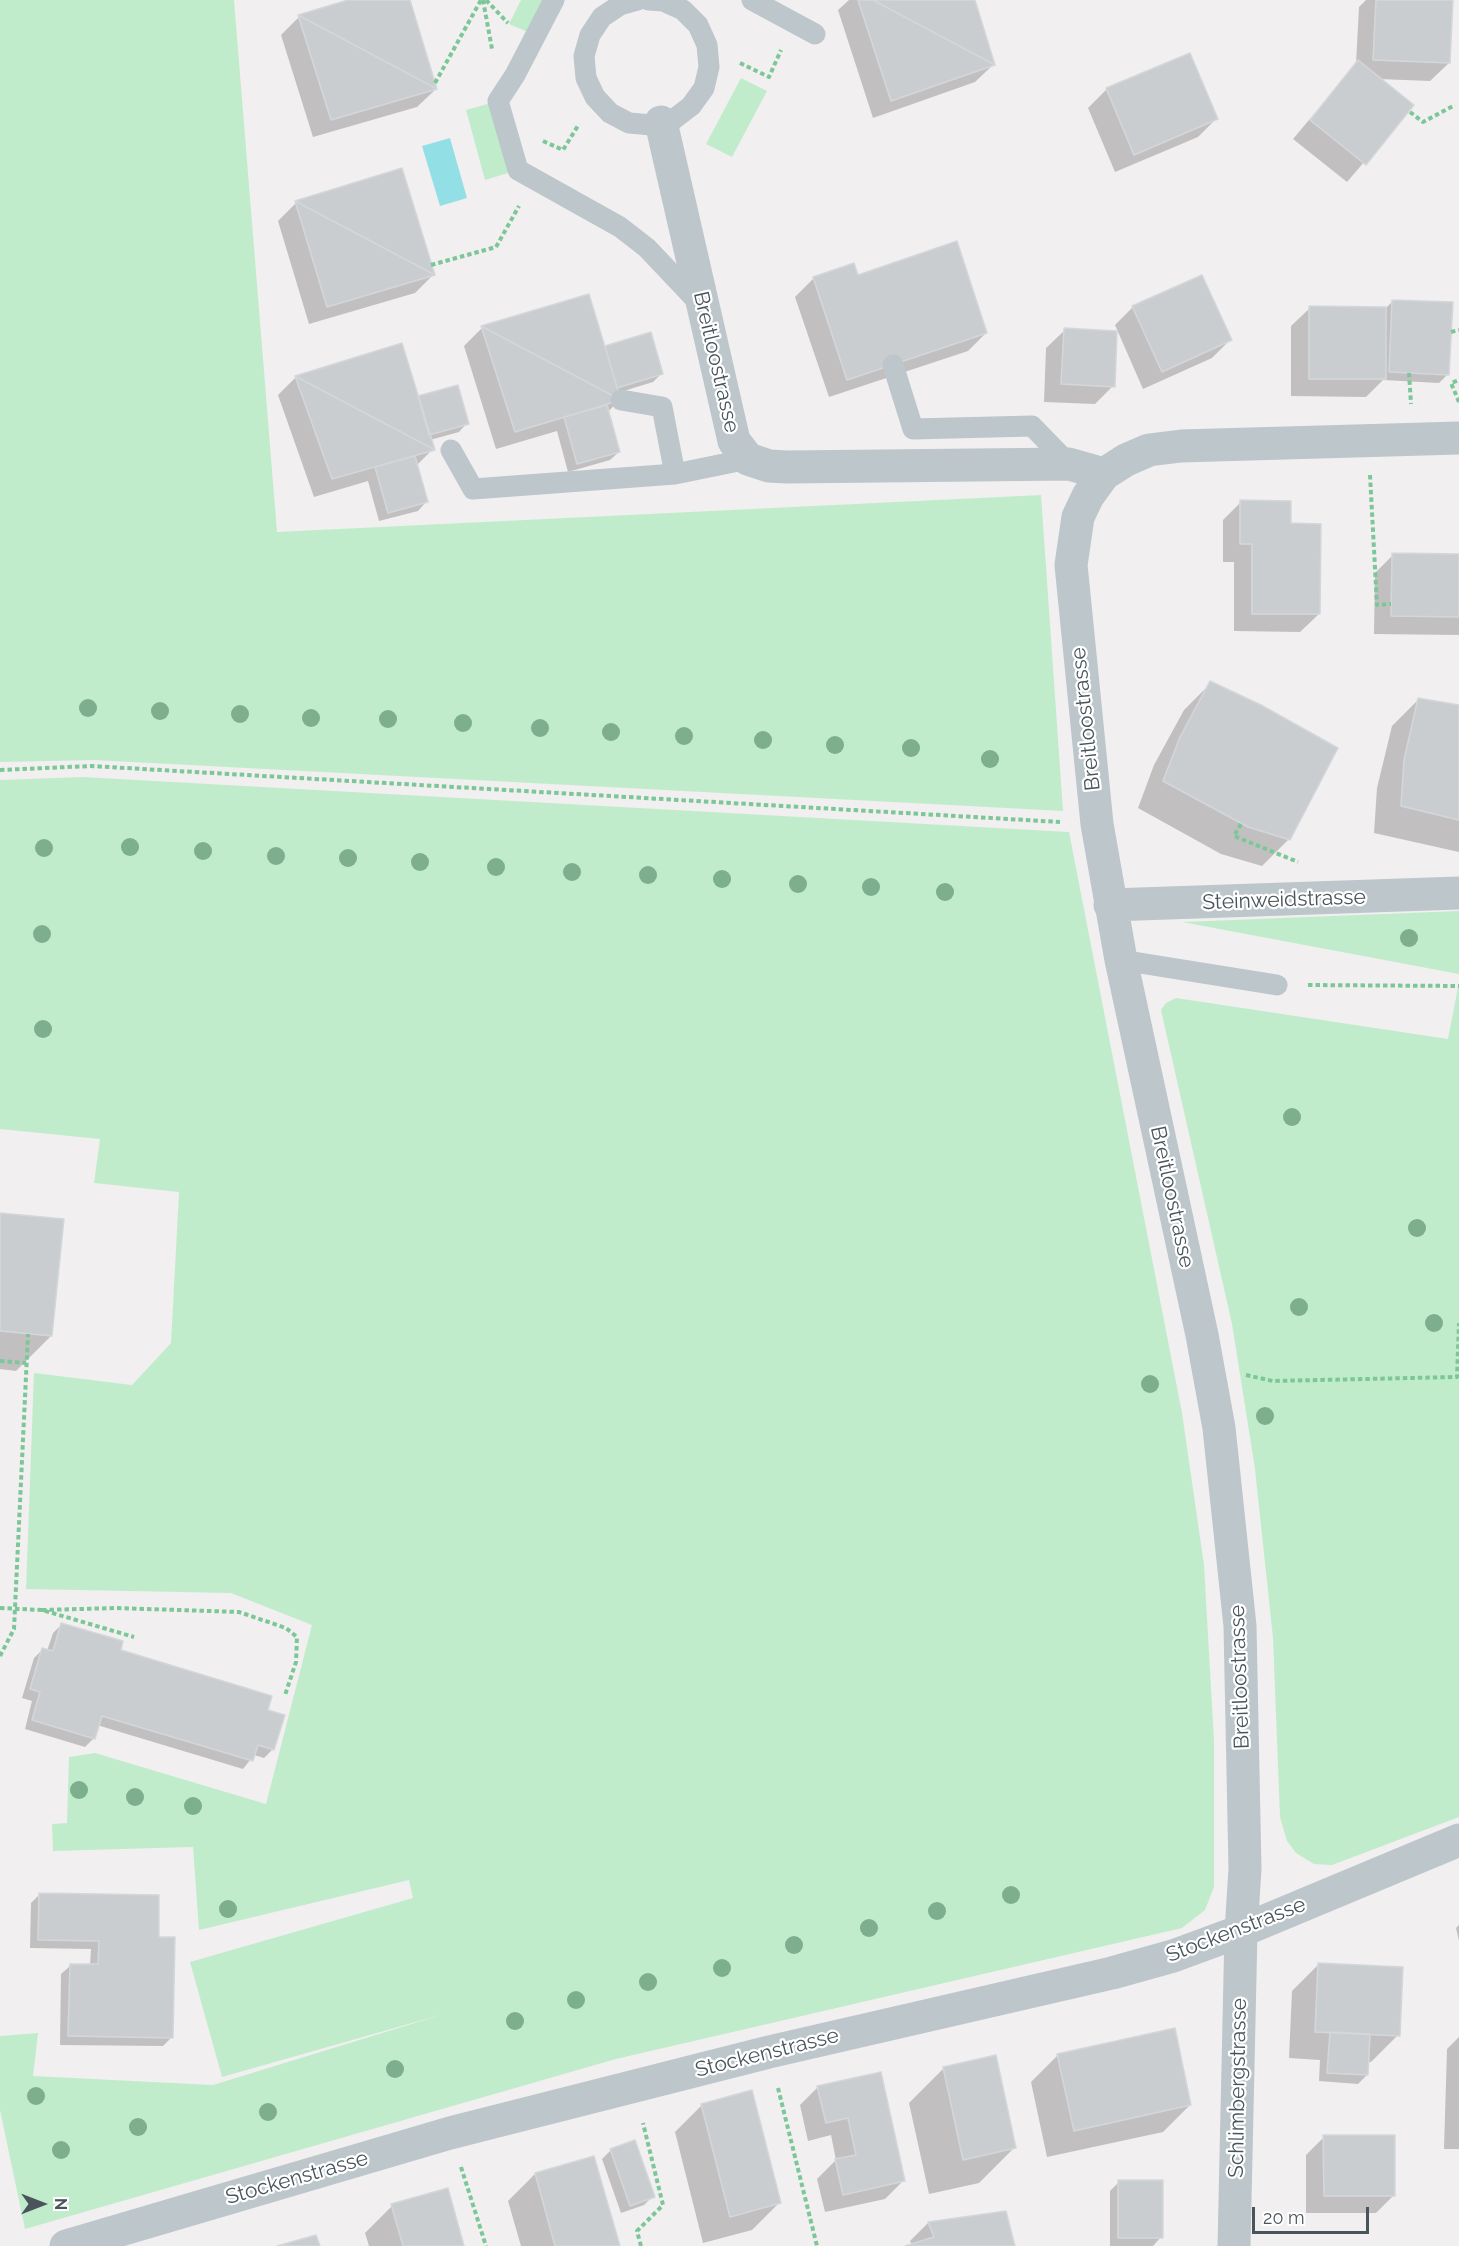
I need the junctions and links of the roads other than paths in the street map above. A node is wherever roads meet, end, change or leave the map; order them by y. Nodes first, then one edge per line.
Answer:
1 (554, 0) edge
2 (639, 0) edge
3 (649, 0) edge
4 (752, 0) edge
5 (815, 34) dead end
6 (661, 122) junction
7 (704, 308) junction
8 (893, 365) dead end
9 (621, 400) dead end
10 (1459, 438) edge
11 (451, 450) dead end
12 (748, 459) junction
13 (1069, 464) junction
14 (675, 474) junction
15 (1104, 474) junction
16 (1459, 893) edge
17 (1110, 905) junction
18 (1121, 960) junction
19 (1277, 985) road end
20 (1459, 1840) edge
21 (1241, 1931) junction
22 (66, 2246) edge
23 (1234, 2246) edge

1 - 7 lane
2 - 6 lane
3 - 6 lane
4 - 5 lane
6 - 7 street, Breitloostrasse
7 - 12 street, Breitloostrasse
8 - 13 lane
9 - 14 lane
10 - 15 street, Breitloostrasse
11 - 14 lane
12 - 13 street, Breitloostrasse
12 - 14 lane
13 - 15 street, Breitloostrasse
15 - 17 street, Breitloostrasse
16 - 17 street, Steinweidstrasse
17 - 18 street, Breitloostrasse
18 - 19 lane
18 - 21 street, Breitloostrasse
20 - 21 street, Stockenstrasse
21 - 22 street, Stockenstrasse
21 - 23 street, Schlimbergstrasse

